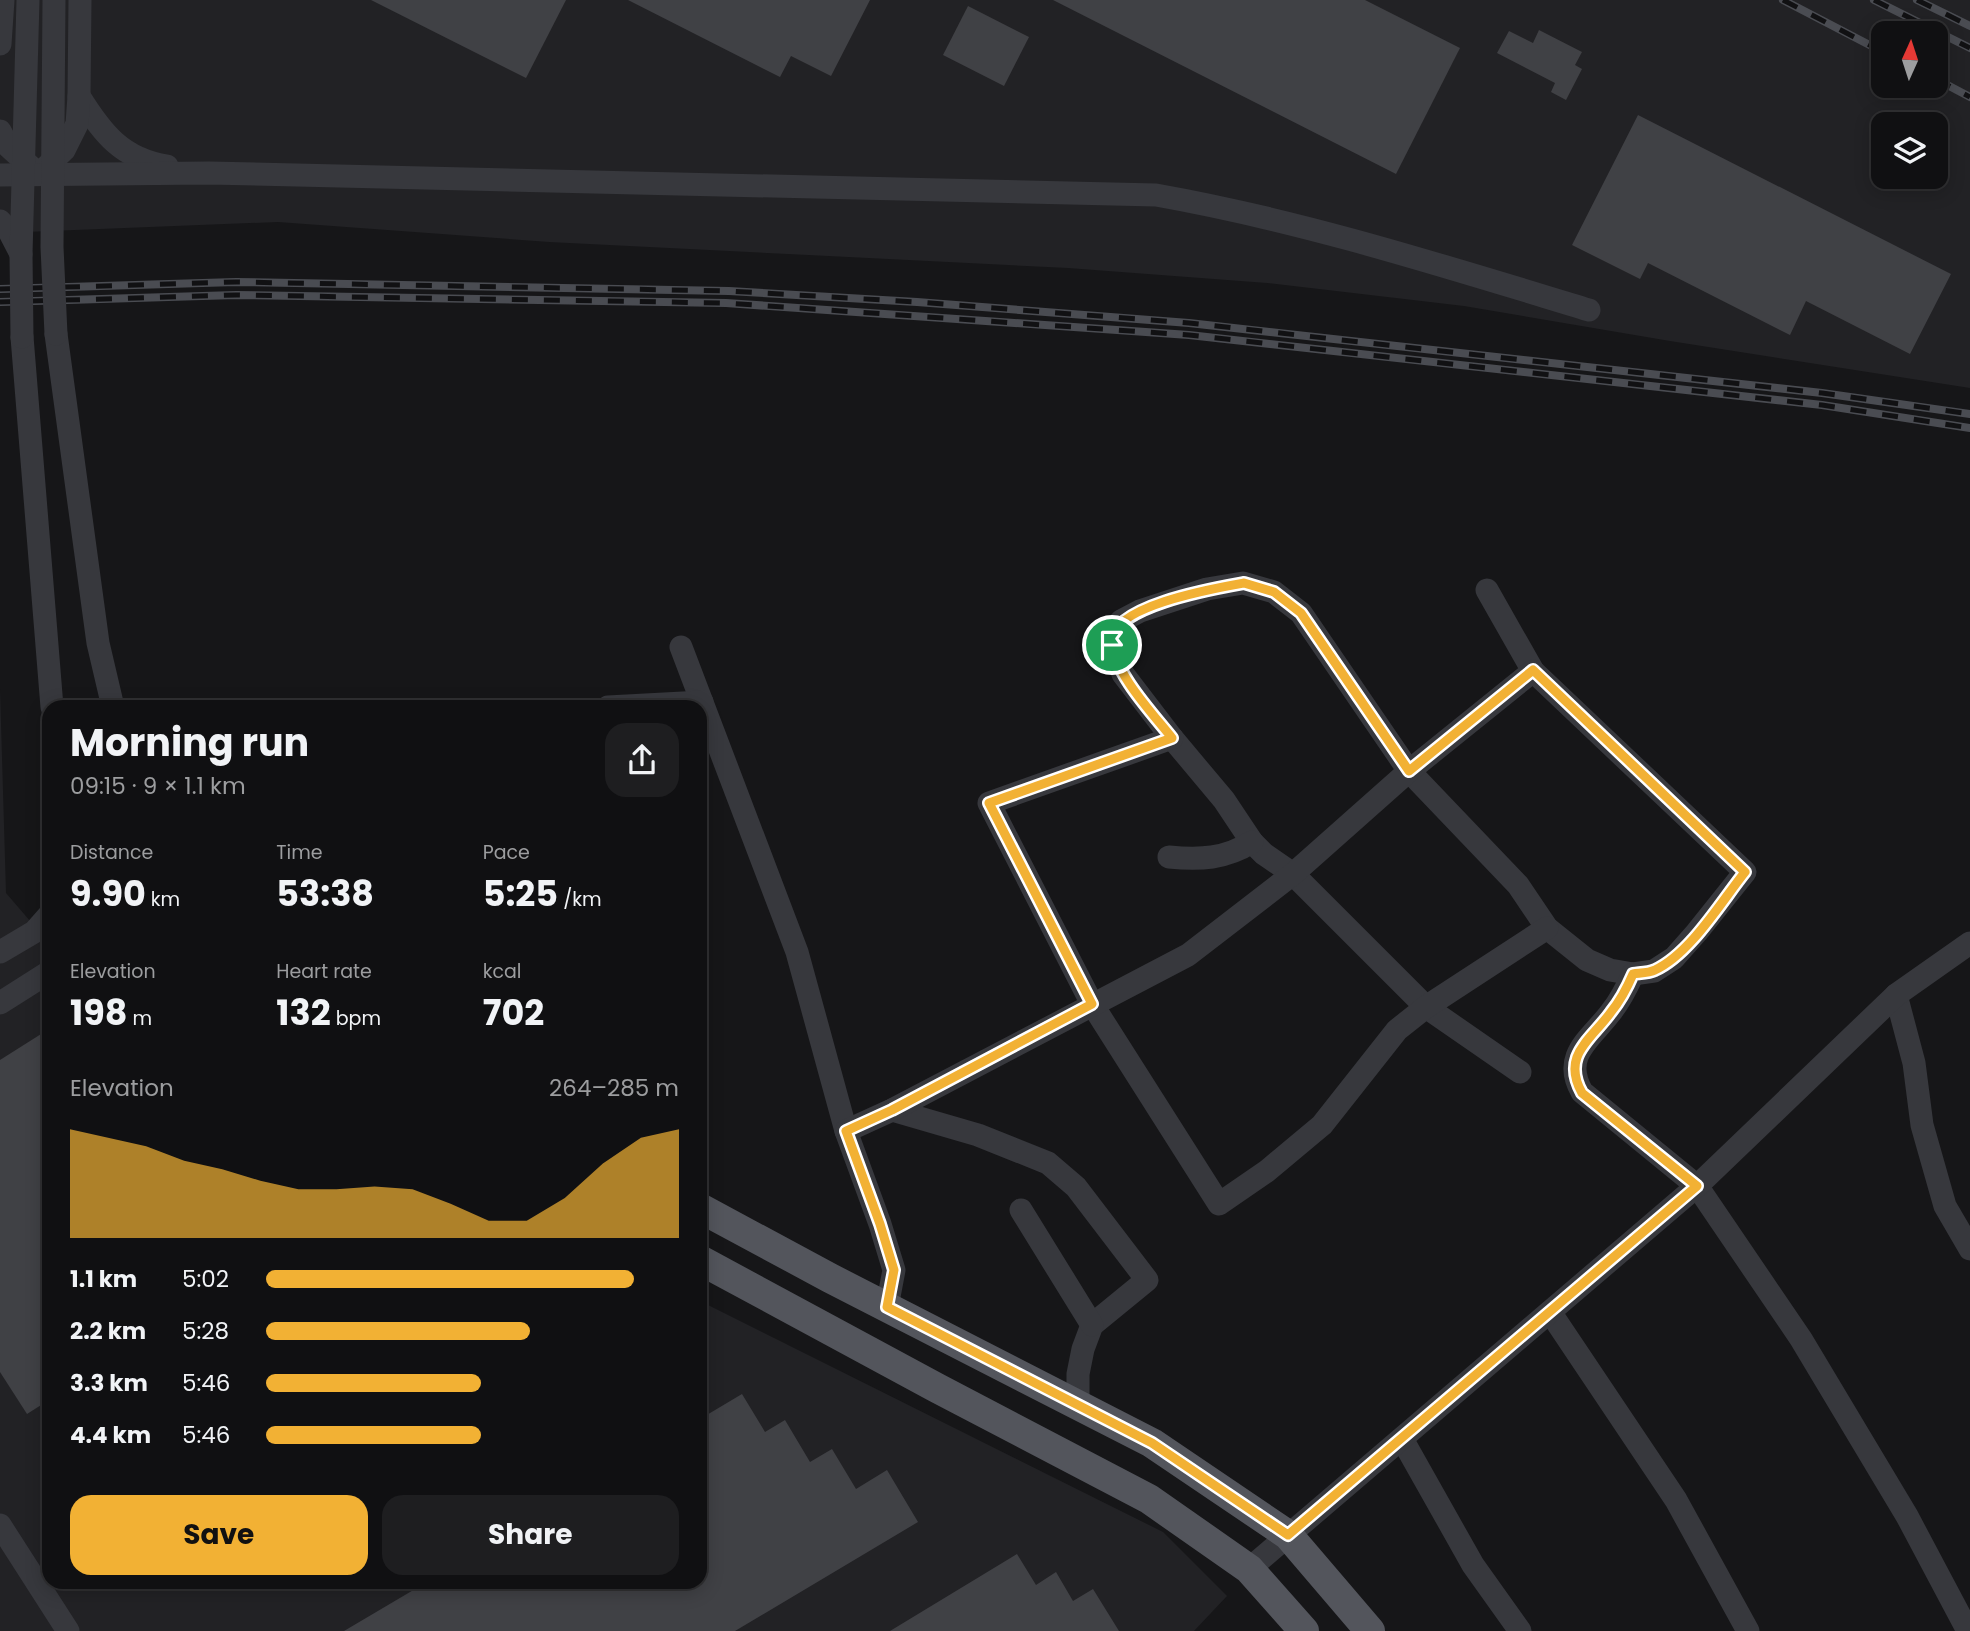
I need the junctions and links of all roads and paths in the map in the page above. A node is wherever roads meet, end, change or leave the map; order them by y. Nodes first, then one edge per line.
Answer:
1 (3, 0) edge
2 (28, 0) edge
3 (54, 0) edge
4 (80, 0) edge
5 (0, 44) edge
6 (79, 96) junction
7 (0, 131) edge
8 (209, 173) junction
9 (39, 174) junction
10 (0, 175) edge
11 (0, 221) edge
12 (21, 254) junction
13 (1590, 310) dead end
14 (1487, 590) dead end
15 (681, 647) dead end
16 (1533, 670) junction
17 (51, 700) edge
18 (111, 700) edge
19 (701, 700) edge
20 (707, 715) edge
21 (1172, 738) junction
22 (1409, 771) junction
23 (1252, 842) junction
24 (1169, 857) dead end
25 (1293, 874) junction
26 (42, 923) edge
27 (1547, 928) junction
28 (1970, 943) edge
29 (0, 952) edge
30 (1633, 974) junction
31 (42, 976) edge
32 (1896, 995) junction
33 (0, 1003) edge
34 (1092, 1004) junction
35 (1426, 1007) junction
36 (1520, 1072) dead end
37 (892, 1110) junction
38 (846, 1131) junction
39 (1697, 1186) junction
40 (1021, 1210) dead end
41 (707, 1212) edge
42 (1970, 1249) edge
43 (707, 1264) edge
44 (887, 1307) junction
45 (1550, 1312) junction
46 (1092, 1325) junction
47 (1078, 1405) junction
48 (1402, 1439) junction
49 (0, 1525) edge
50 (1288, 1535) junction
51 (1249, 1569) junction
52 (68, 1631) edge
53 (1304, 1631) edge
54 (1370, 1631) edge
55 (1520, 1631) edge
56 (1748, 1631) edge
57 (1968, 1631) edge

1 - 5 street
2 - 12 street, bridge
3 - 18 street, bridge
4 - 6 street
6 - 8 street
6 - 9 street
7 - 9 street
8 - 9 street
8 - 13 street
9 - 10 street
11 - 12 street
12 - 17 street, bridge
14 - 16 street
15 - 19 street
16 - 22 street
16 - 30 street
20 - 38 street
21 - 22 street
21 - 23 street
21 - 34 street
22 - 25 street
22 - 27 street
23 - 24 street
23 - 25 street
25 - 34 street
25 - 35 street
26 - 29 street
27 - 30 street
27 - 35 street
28 - 32 street
30 - 39 street
31 - 33 street
32 - 39 street
32 - 42 street
34 - 35 street
34 - 37 street
35 - 36 street
37 - 38 street
37 - 46 street
38 - 44 street
39 - 45 street
39 - 57 street
40 - 46 street
41 - 44 main road
43 - 51 main road
44 - 47 main road
45 - 48 street
45 - 56 street
46 - 47 street
47 - 50 main road
48 - 50 street
48 - 55 street
49 - 52 street
50 - 51 street
50 - 54 main road
51 - 53 main road

